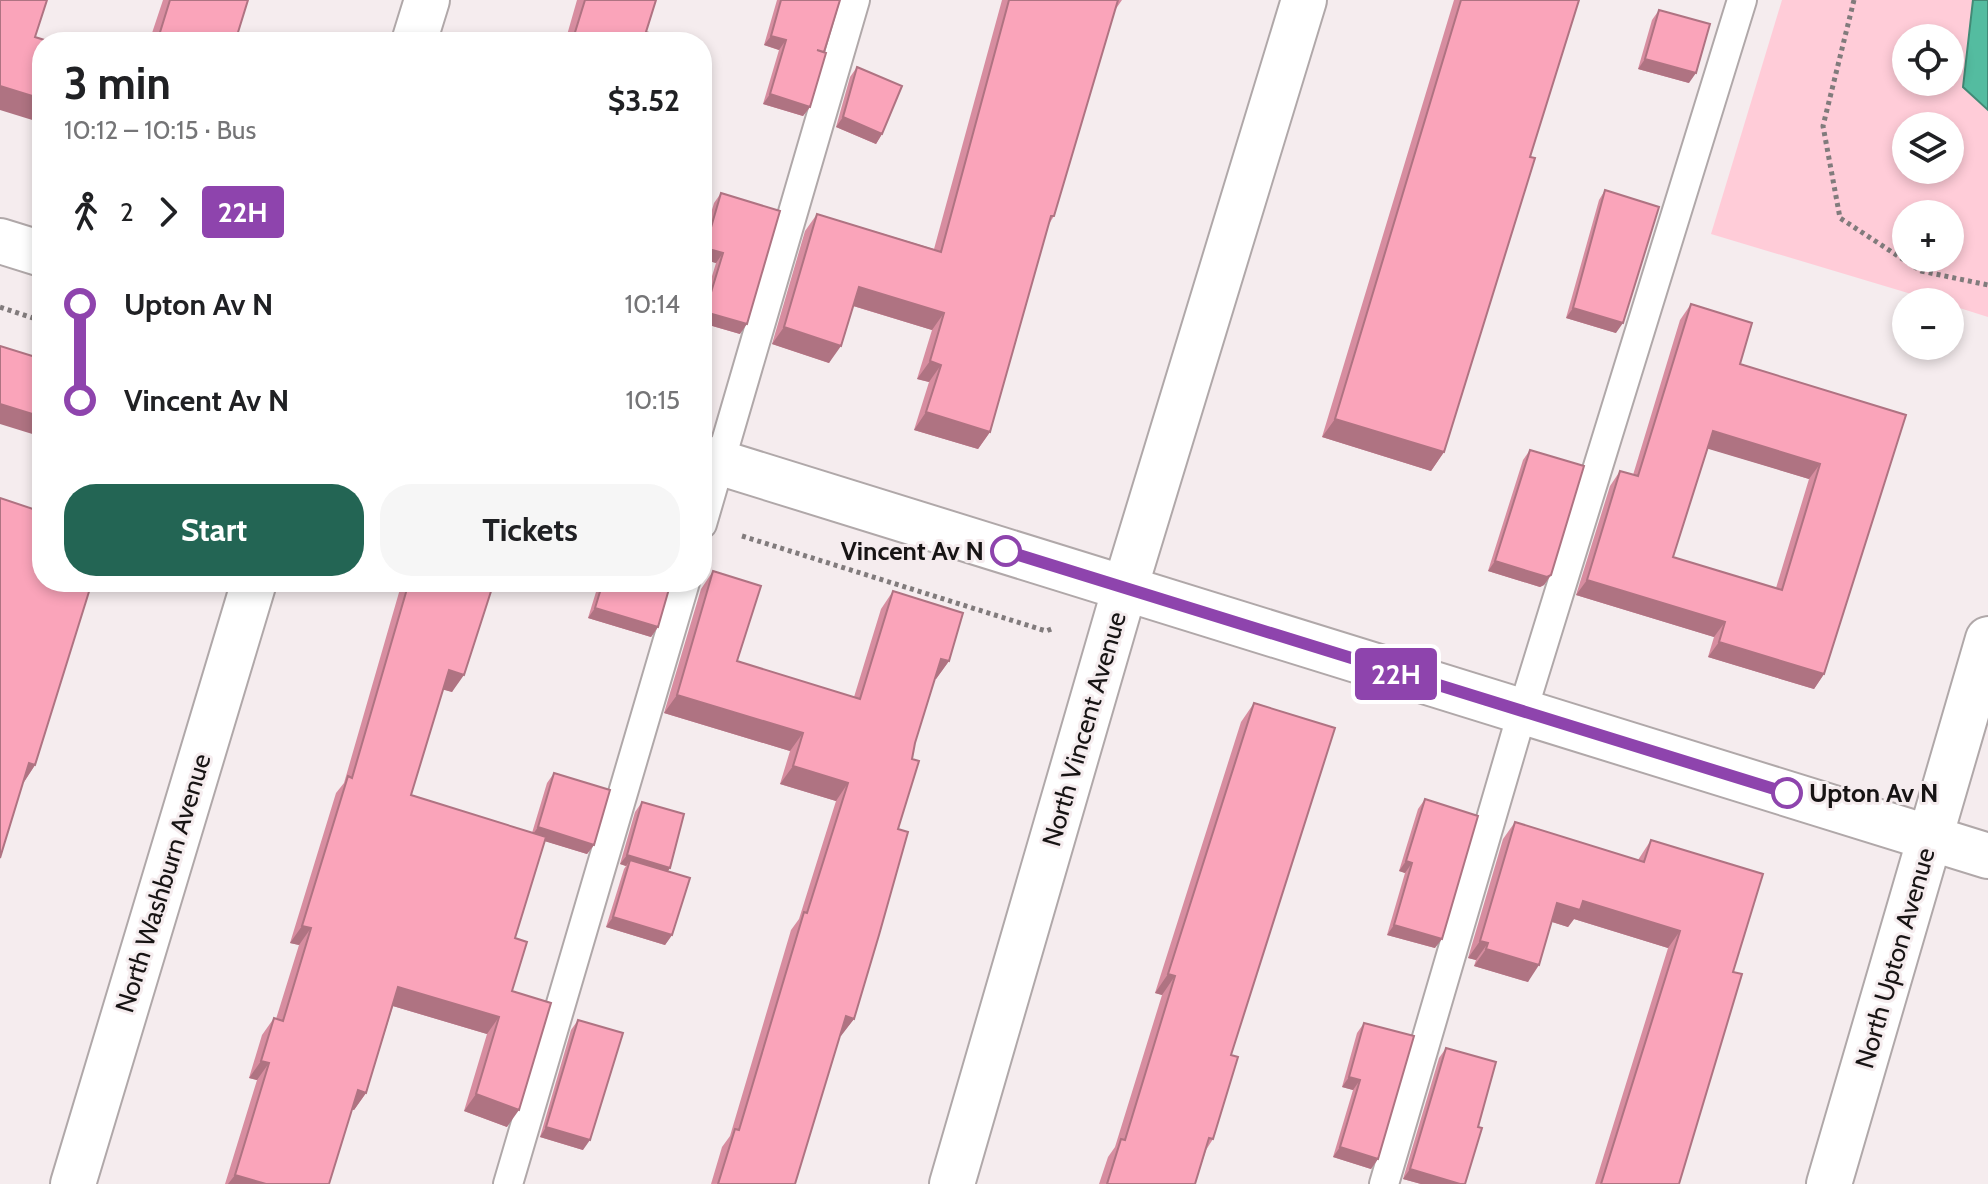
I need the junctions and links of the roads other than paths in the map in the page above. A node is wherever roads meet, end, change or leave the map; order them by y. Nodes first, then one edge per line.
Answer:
1 (427, 0) edge
2 (855, 0) edge
3 (1304, 0) edge
4 (1742, 0) edge
5 (417, 32) edge
6 (0, 241) edge
7 (32, 251) edge
8 (712, 457) edge
9 (712, 460) edge
10 (1125, 588) junction
11 (251, 592) edge
12 (682, 592) edge
13 (1988, 639) edge
14 (1522, 713) junction
15 (1931, 836) junction
16 (1988, 856) edge
17 (73, 1184) edge
18 (508, 1184) edge
19 (952, 1184) edge
20 (1384, 1184) edge
21 (1829, 1184) edge

1 - 5 street
2 - 8 lane
3 - 10 street, North Vincent Avenue
4 - 14 lane
6 - 7 street
9 - 10 street
10 - 14 street
10 - 19 street, North Vincent Avenue
11 - 17 street, North Washburn Avenue
12 - 18 lane
13 - 15 street, North Upton Avenue
14 - 15 street
14 - 20 lane
15 - 16 street
15 - 21 street, North Upton Avenue

